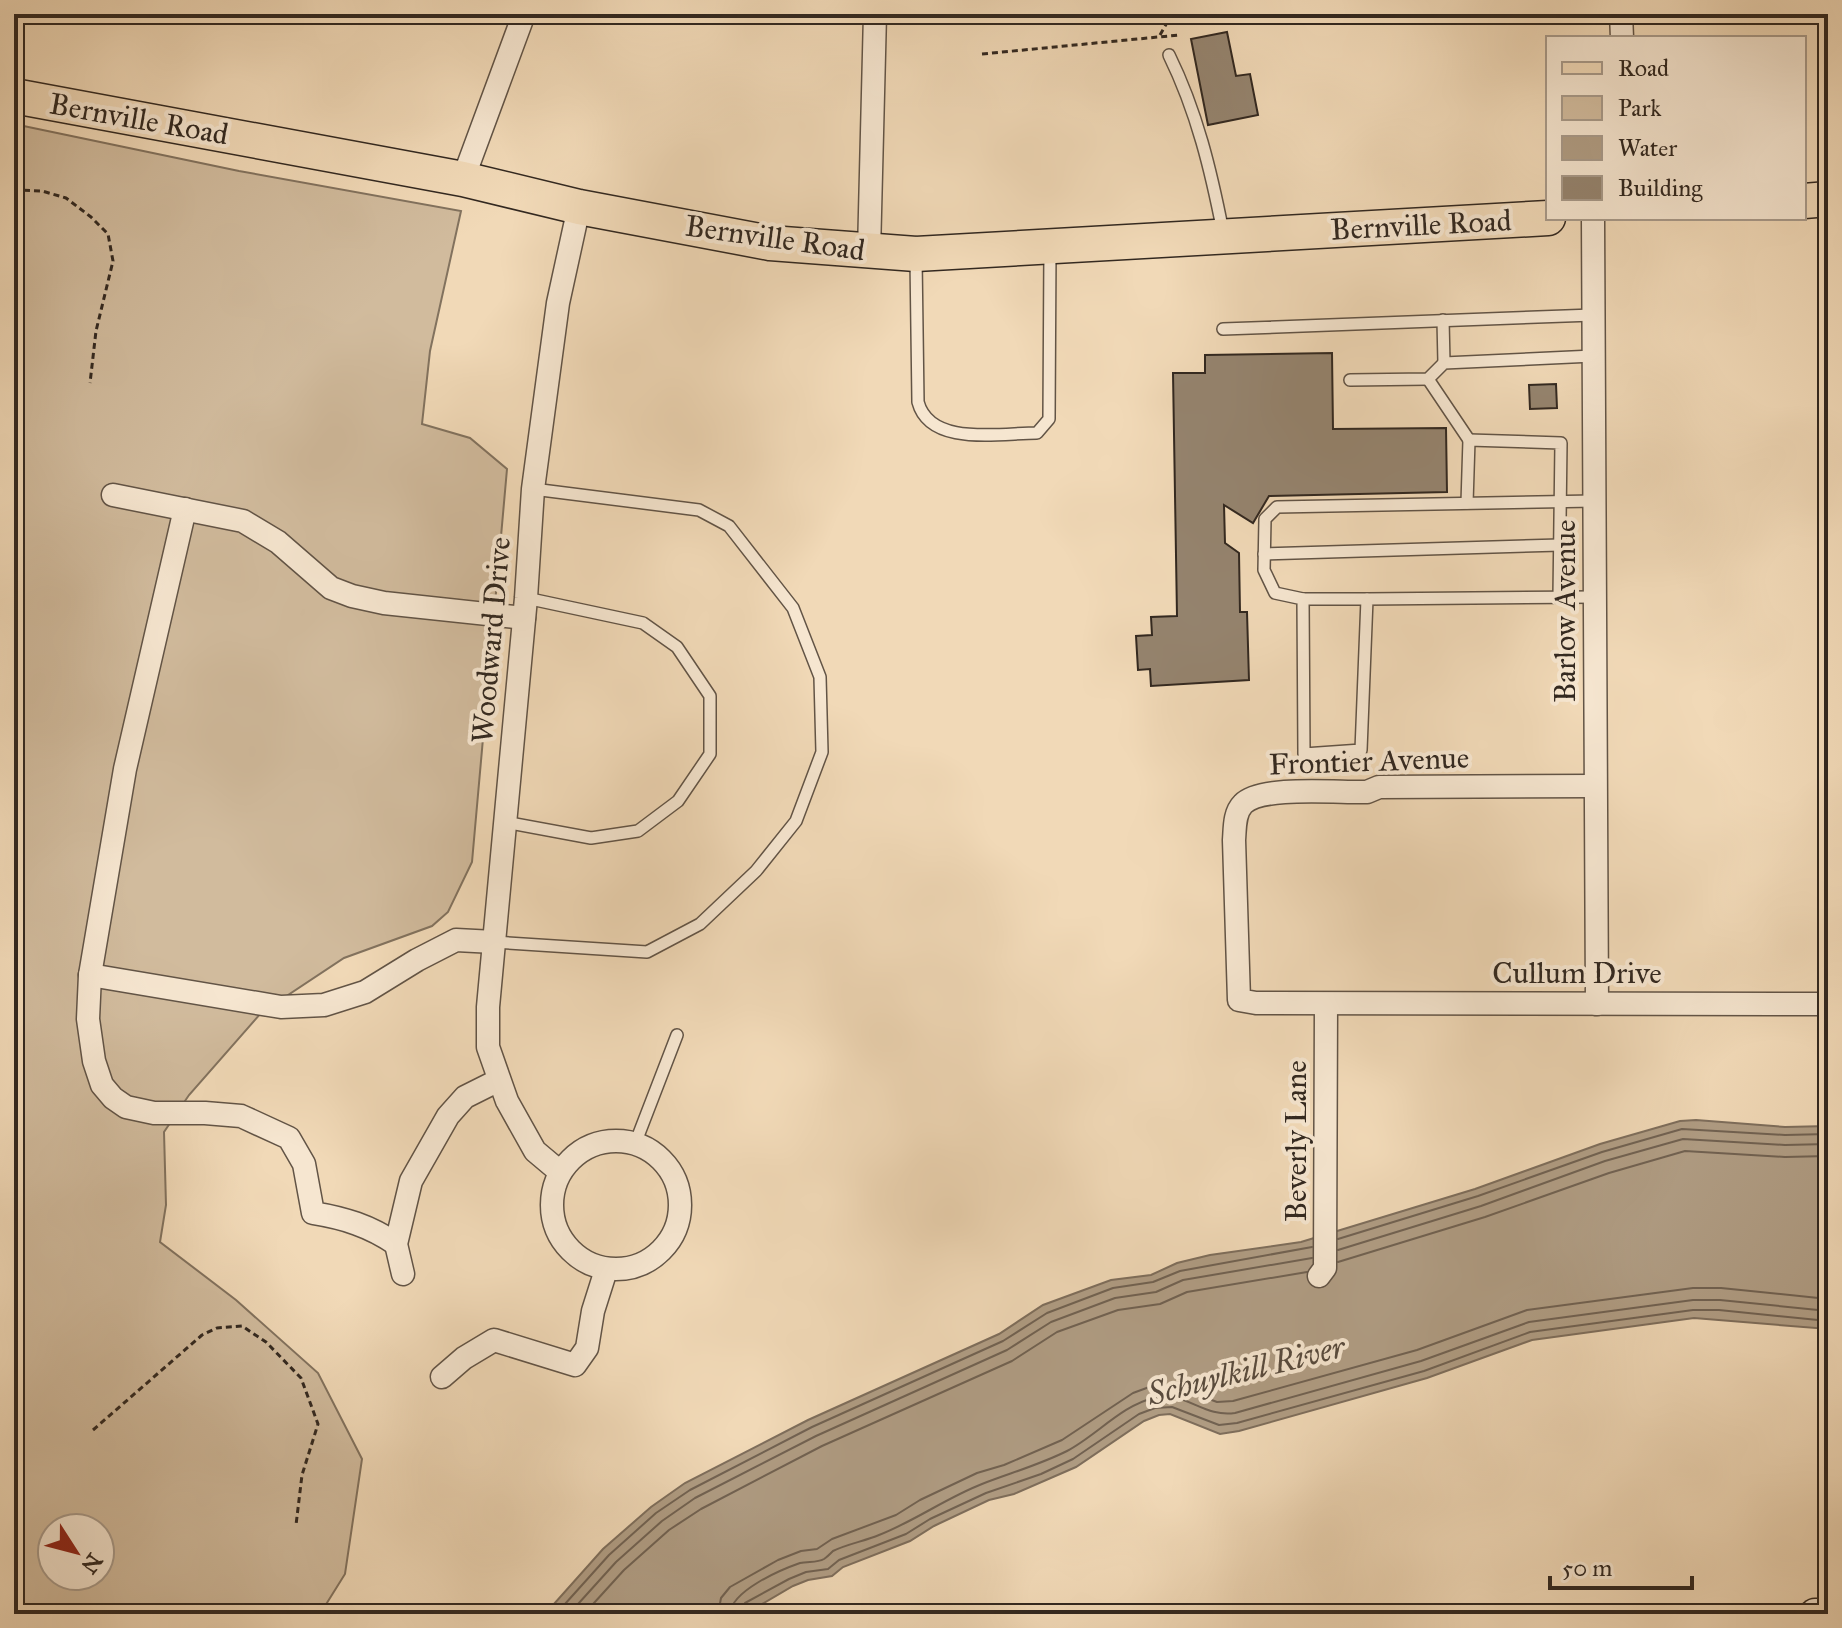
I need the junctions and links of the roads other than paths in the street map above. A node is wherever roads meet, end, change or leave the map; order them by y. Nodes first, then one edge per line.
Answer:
1 (524, 14) edge
2 (875, 14) edge
3 (1621, 14) edge
4 (1622, 36) edge
5 (1169, 55) dead end
6 (14, 96) edge
7 (463, 179) junction
8 (1828, 199) edge
9 (1806, 201) edge
10 (579, 207) junction
11 (1546, 218) edge
12 (1593, 220) edge
13 (1224, 237) junction
14 (1051, 246) junction
15 (869, 252) junction
16 (916, 254) junction
17 (1593, 315) junction
18 (1443, 320) junction
19 (1223, 329) dead end
20 (1593, 356) junction
21 (1444, 363) junction
22 (1428, 379) junction
23 (1350, 380) dead end
24 (1469, 440) junction
25 (533, 489) junction
26 (113, 495) dead end
27 (1594, 501) junction
28 (1560, 502) junction
29 (1467, 503) junction
30 (185, 509) junction
31 (1560, 545) junction
32 (1264, 554) junction
33 (1559, 597) junction
34 (1595, 597) junction
35 (1303, 599) junction
36 (1367, 599) junction
37 (525, 608) junction
38 (1594, 786) junction
39 (505, 822) junction
40 (494, 942) junction
41 (90, 975) junction
42 (1326, 1004) junction
43 (1597, 1004) junction
44 (1828, 1004) edge
45 (677, 1035) dead end
46 (499, 1080) junction
47 (635, 1144) junction
48 (560, 1172) junction
49 (396, 1244) junction
50 (606, 1270) junction
51 (403, 1274) dead end
52 (1319, 1276) dead end
53 (442, 1377) dead end
54 (1815, 1614) edge
55 (1828, 1614) edge

1 - 7 street
2 - 15 street
3 - 4 street
5 - 13 lane
6 - 7 main road, Bernville Road
7 - 10 main road, Bernville Road
8 - 9 main road
10 - 15 main road, Bernville Road
10 - 25 street, Woodward Drive
11 - 13 main road, Bernville Road
12 - 17 street, Barlow Avenue
13 - 14 main road, Bernville Road
14 - 16 main road, Bernville Road
14 - 16 lane
15 - 16 main road, Bernville Road
17 - 18 lane
17 - 20 street, Barlow Avenue
18 - 19 lane
18 - 21 lane
20 - 21 lane
20 - 27 street, Barlow Avenue
21 - 22 lane
22 - 23 lane
22 - 24 lane
24 - 28 lane
24 - 29 lane
25 - 37 street, Woodward Drive
25 - 40 lane
26 - 30 street
27 - 28 lane
27 - 34 street, Barlow Avenue
28 - 29 lane
28 - 31 lane
29 - 32 lane
30 - 37 street
30 - 41 street
31 - 32 lane
31 - 33 lane
32 - 35 lane
33 - 34 lane
33 - 36 lane
34 - 38 street, Barlow Avenue
35 - 36 lane
35 - 36 lane
37 - 39 street, Woodward Drive
37 - 39 lane
38 - 42 street, Frontier Avenue
38 - 43 street, Barlow Avenue
39 - 40 street, Woodward Drive
40 - 41 street
40 - 46 street, Woodward Drive
41 - 49 street
42 - 43 street, Cullum Drive
42 - 52 street, Beverly Lane
43 - 44 street, Cullum Drive
45 - 47 lane
46 - 48 street, Woodward Drive
46 - 49 street
47 - 48 street
47 - 50 street
48 - 50 street
49 - 51 street
50 - 53 street
54 - 55 street

